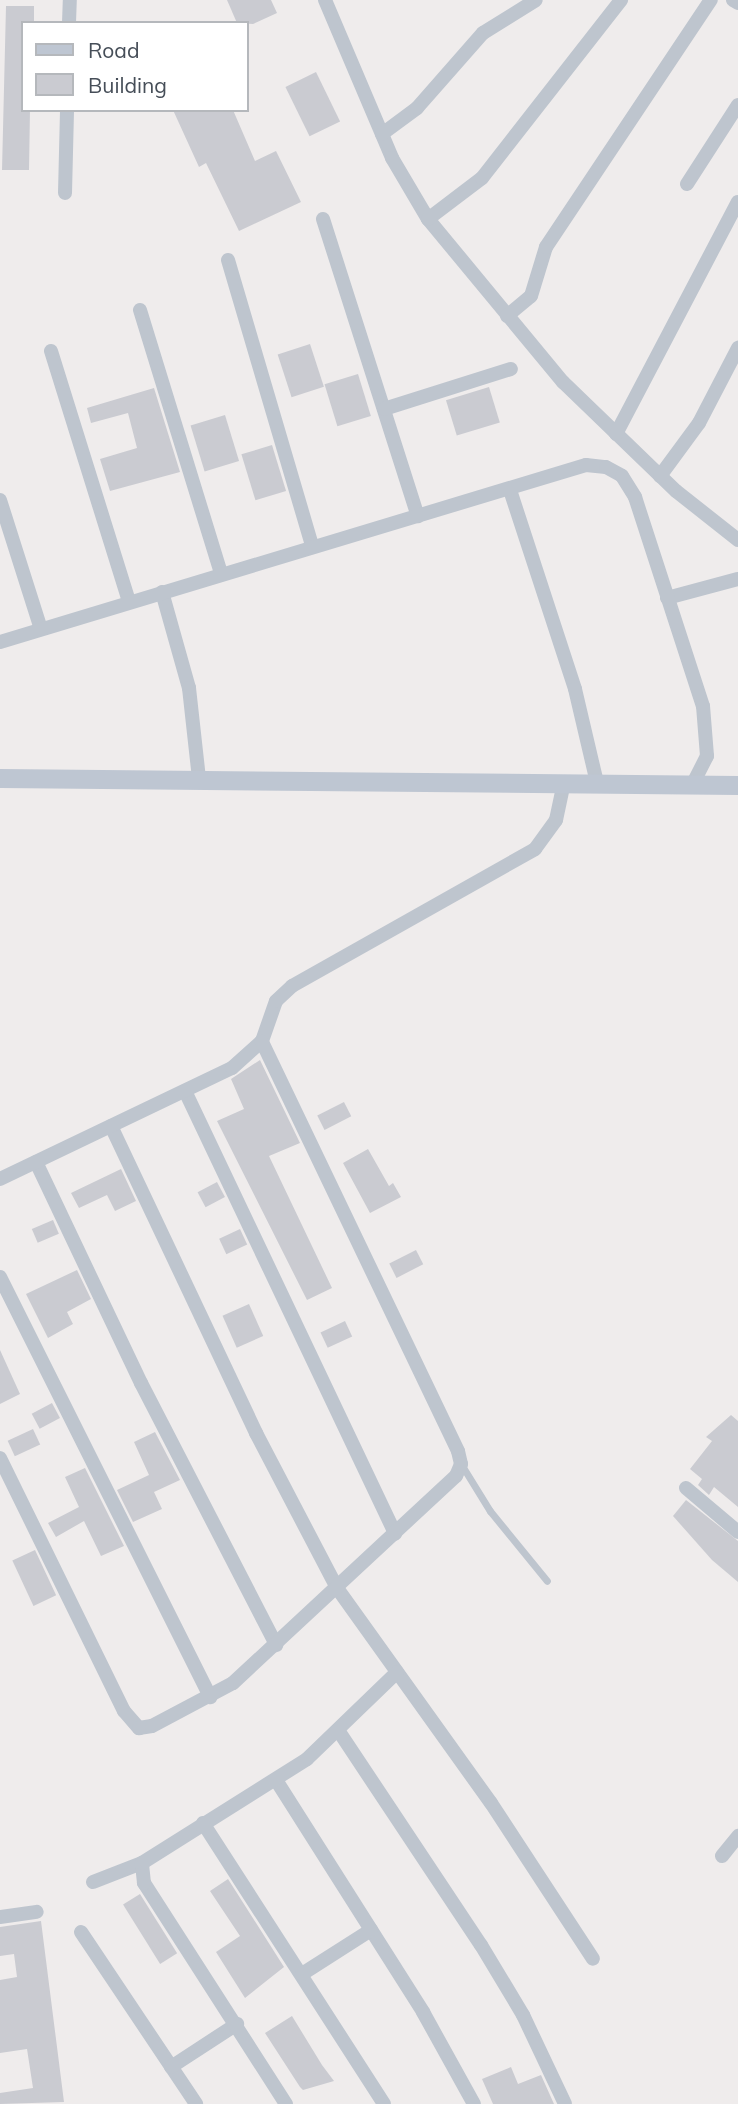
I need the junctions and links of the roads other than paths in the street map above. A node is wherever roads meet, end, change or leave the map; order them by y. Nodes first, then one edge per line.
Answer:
1 (70, 0) edge
2 (325, 0) edge
3 (536, 0) edge
4 (621, 0) edge
5 (711, 0) edge
6 (733, 0) edge
7 (738, 3) edge
8 (69, 21) edge
9 (738, 105) edge
10 (67, 112) edge
11 (382, 134) junction
12 (687, 184) dead end
13 (65, 193) dead end
14 (738, 202) edge
15 (323, 219) dead end
16 (428, 219) junction
17 (228, 260) dead end
18 (140, 310) dead end
19 (507, 316) junction
20 (738, 348) edge
21 (51, 351) dead end
22 (511, 369) dead end
23 (384, 409) junction
24 (616, 433) junction
25 (660, 476) junction
26 (510, 490) junction
27 (0, 500) edge
28 (418, 516) junction
29 (738, 540) edge
30 (312, 546) junction
31 (221, 574) junction
32 (738, 579) edge
33 (162, 592) junction
34 (667, 598) junction
35 (129, 602) junction
36 (41, 629) junction
37 (0, 642) edge
38 (0, 778) edge
39 (199, 779) junction
40 (564, 783) junction
41 (597, 783) junction
42 (692, 785) junction
43 (738, 785) edge
44 (262, 1041) junction
45 (185, 1091) junction
46 (111, 1126) junction
47 (36, 1161) junction
48 (0, 1179) edge
49 (0, 1277) edge
50 (0, 1458) edge
51 (461, 1464) junction
52 (686, 1488) dead end
53 (738, 1532) edge
54 (395, 1534) junction
55 (547, 1581) dead end
56 (337, 1588) junction
57 (276, 1645) junction
58 (397, 1672) junction
59 (210, 1697) junction
60 (338, 1730) junction
61 (276, 1780) junction
62 (203, 1824) junction
63 (738, 1836) edge
64 (722, 1856) dead end
65 (142, 1863) junction
66 (93, 1882) dead end
67 (37, 1912) dead end
68 (0, 1917) edge
69 (371, 1930) junction
70 (81, 1932) dead end
71 (593, 1959) dead end
72 (302, 1974) junction
73 (237, 2024) junction
74 (171, 2067) junction
75 (196, 2104) edge
76 (286, 2104) edge
77 (384, 2104) edge
78 (474, 2104) edge
79 (565, 2104) edge

1 - 8 street
2 - 11 street
3 - 11 street
4 - 16 street
5 - 19 street
6 - 7 street
9 - 12 street
10 - 13 street
11 - 16 street
14 - 24 street
15 - 23 street
16 - 19 street
17 - 30 street
18 - 31 street
19 - 24 street
20 - 25 street
21 - 35 street
22 - 23 street
23 - 28 street
24 - 25 street
25 - 29 street
26 - 28 street
26 - 34 street
26 - 41 street
27 - 36 street
28 - 30 street
30 - 31 street
31 - 33 street
32 - 34 street
33 - 35 street
33 - 39 street
34 - 42 street
35 - 36 street
36 - 37 street
38 - 39 street
39 - 40 street
40 - 41 street
40 - 44 street
41 - 42 street
42 - 43 street
44 - 45 street
44 - 51 street
45 - 46 street
45 - 54 street
46 - 47 street
46 - 56 street
47 - 48 street
47 - 57 street
49 - 59 street
50 - 59 street
51 - 54 street
51 - 55 lane
52 - 53 street
54 - 56 street
56 - 57 street
56 - 58 street
57 - 59 street
58 - 60 street
58 - 71 street
60 - 61 street
60 - 79 street
61 - 62 street
61 - 69 street
62 - 65 street
62 - 72 street
63 - 64 street
65 - 66 street
65 - 73 street
67 - 68 street
69 - 72 street
69 - 78 street
70 - 74 street
72 - 77 street
73 - 74 street
73 - 76 street
74 - 75 street

